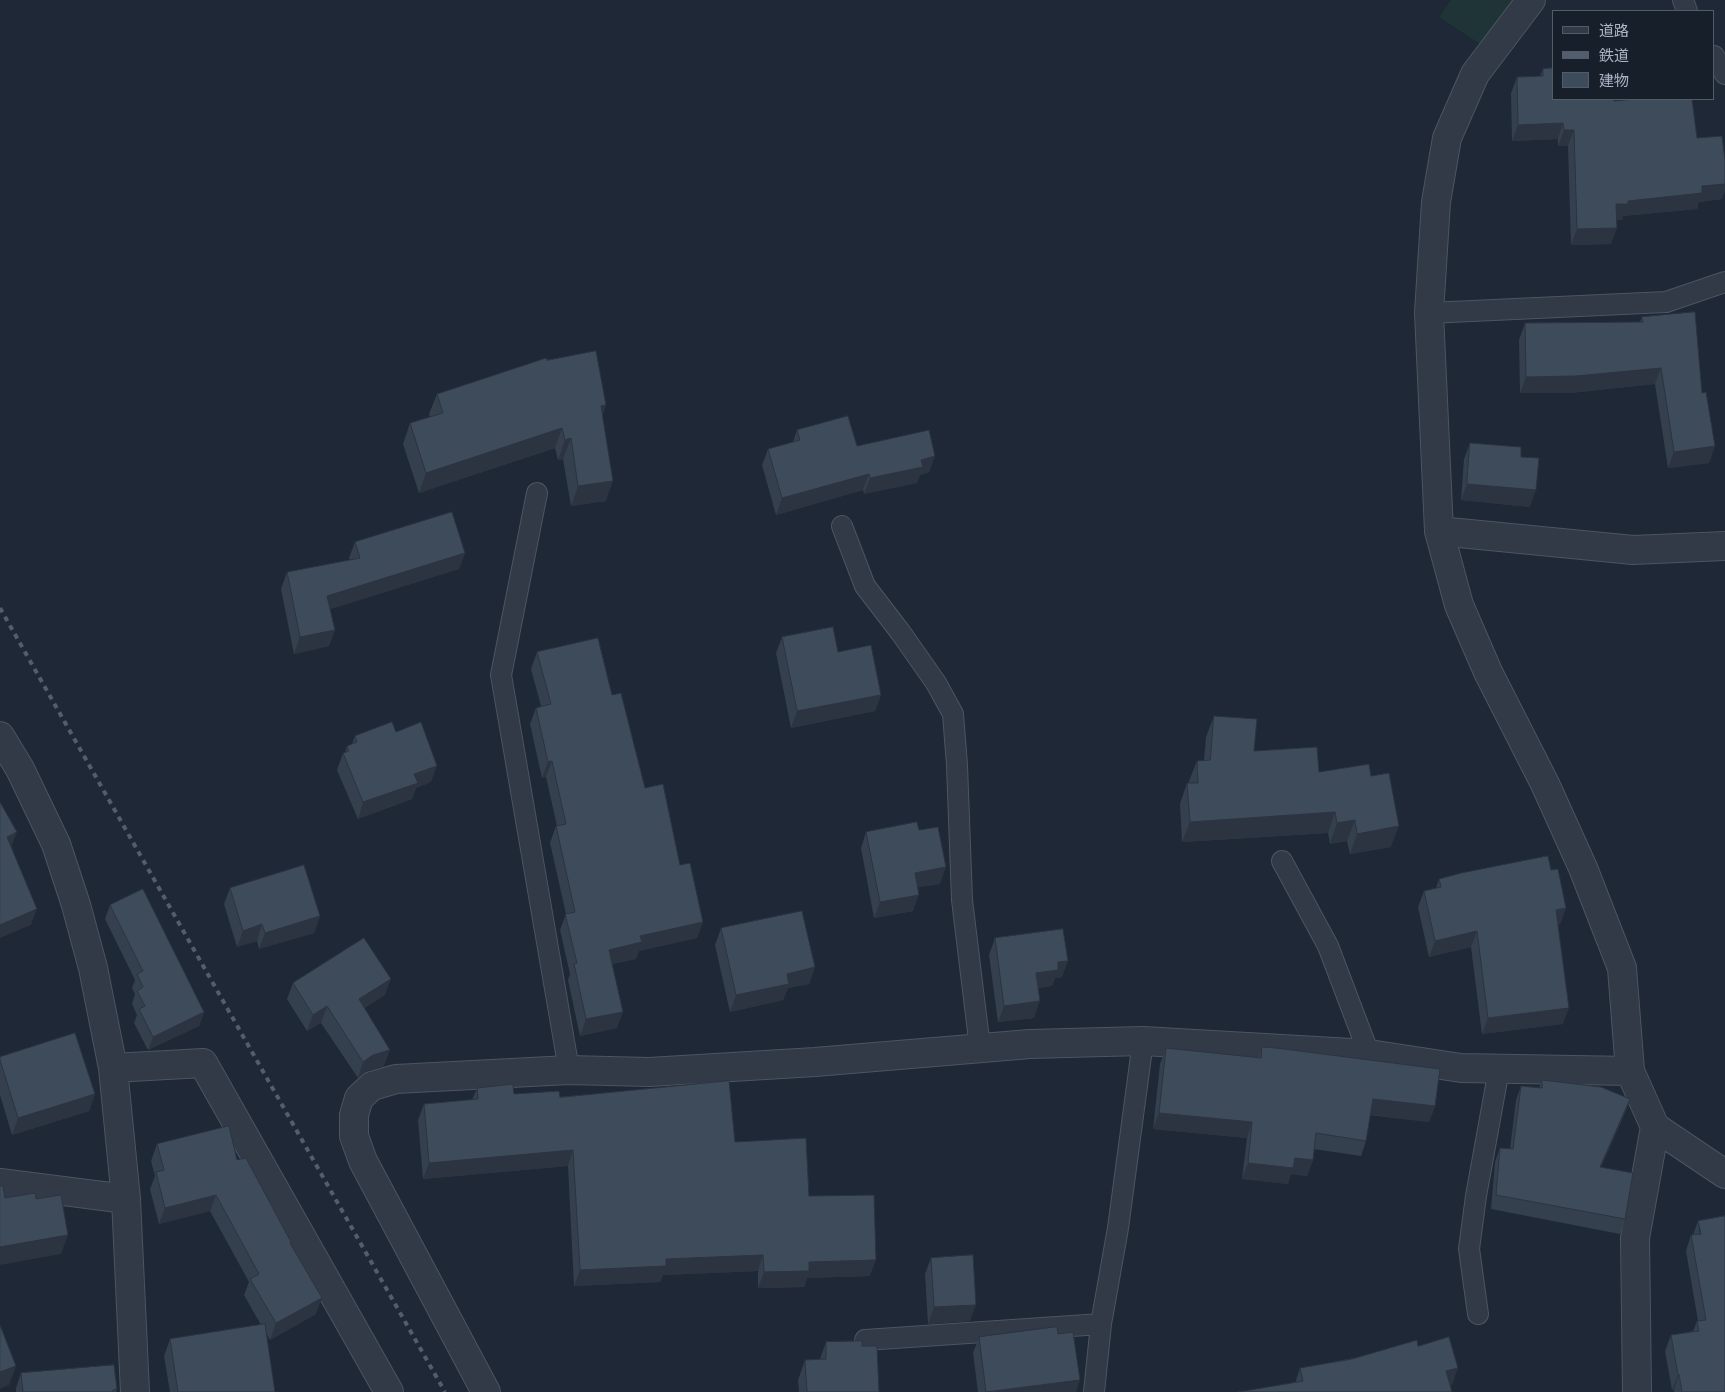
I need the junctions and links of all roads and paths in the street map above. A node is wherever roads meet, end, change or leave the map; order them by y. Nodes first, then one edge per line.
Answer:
1 (1531, 0) edge
2 (1715, 58) edge
3 (1725, 74) edge
4 (1725, 282) edge
5 (1429, 313) junction
6 (536, 493) dead end
7 (842, 526) dead end
8 (1439, 531) junction
9 (1725, 546) edge
10 (0, 736) edge
11 (10, 774) edge
12 (1282, 861) dead end
13 (1143, 1041) junction
14 (980, 1048) junction
15 (1369, 1054) junction
16 (113, 1068) junction
17 (1499, 1069) junction
18 (569, 1070) junction
19 (1630, 1072) junction
20 (1655, 1127) junction
21 (1725, 1174) edge
22 (0, 1184) edge
23 (126, 1198) junction
24 (1478, 1314) dead end
25 (1101, 1324) junction
26 (866, 1340) dead end
27 (135, 1392) edge
28 (389, 1392) edge
29 (486, 1392) edge
30 (1094, 1392) edge
31 (1637, 1392) edge

1 - 5 street
2 - 3 lane
4 - 5 lane
5 - 8 street
6 - 18 lane
7 - 14 lane
8 - 9 street
8 - 19 street
10 - 11 street
11 - 16 street
12 - 15 lane
13 - 14 street
13 - 15 street
13 - 25 lane
14 - 18 street
15 - 17 street
16 - 23 street
16 - 28 street
17 - 19 street
17 - 24 lane
18 - 29 street
19 - 20 street
20 - 21 street
20 - 31 street
22 - 23 street
23 - 27 street
25 - 26 lane
25 - 30 lane

